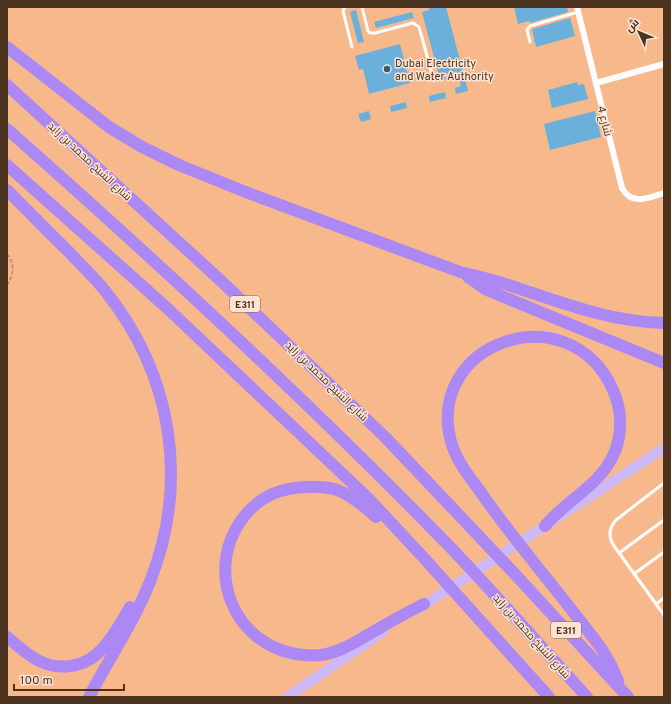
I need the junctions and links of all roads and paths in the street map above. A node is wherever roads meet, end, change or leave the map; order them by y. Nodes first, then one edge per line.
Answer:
1 (345, 7) edge
2 (362, 7) edge
3 (577, 10) edge
4 (530, 42) dead end
5 (7, 47) edge
6 (352, 47) dead end
7 (664, 64) edge
8 (434, 81) dead end
9 (596, 83) junction
10 (7, 85) edge
11 (7, 129) edge
12 (7, 165) edge
13 (7, 190) edge
14 (664, 193) edge
15 (7, 254) edge
16 (460, 272) junction
17 (7, 285) edge
18 (664, 322) edge
19 (664, 363) edge
20 (664, 448) edge
21 (664, 483) edge
22 (664, 520) edge
23 (545, 526) junction
24 (664, 552) edge
25 (619, 553) junction
26 (423, 557) junction
27 (156, 563) junction
28 (634, 574) junction
29 (664, 598) edge
30 (424, 604) junction
31 (656, 604) junction
32 (664, 615) edge
33 (7, 637) edge
34 (624, 692) edge
35 (89, 697) edge
36 (287, 697) edge
37 (549, 697) edge
38 (587, 697) edge

1 - 6 lane
2 - 8 lane
3 - 4 lane
3 - 9 street, شارع 4
5 - 16 highway
7 - 9 street
9 - 14 street, شارع 4
10 - 34 highway, شارع الشيخ محمد بن زايد / E311
11 - 38 highway, شارع الشيخ محمد بن زايد / E311
12 - 26 highway
13 - 27 highway
15 - 17 path
16 - 18 highway
16 - 19 highway
20 - 23 main road
21 - 25 lane
22 - 25 lane
23 - 30 main road
23 - 34 highway
24 - 28 lane
25 - 28 lane
26 - 30 highway
26 - 37 highway
27 - 33 highway
27 - 35 highway
28 - 31 lane
29 - 31 lane
30 - 36 main road
31 - 32 lane

